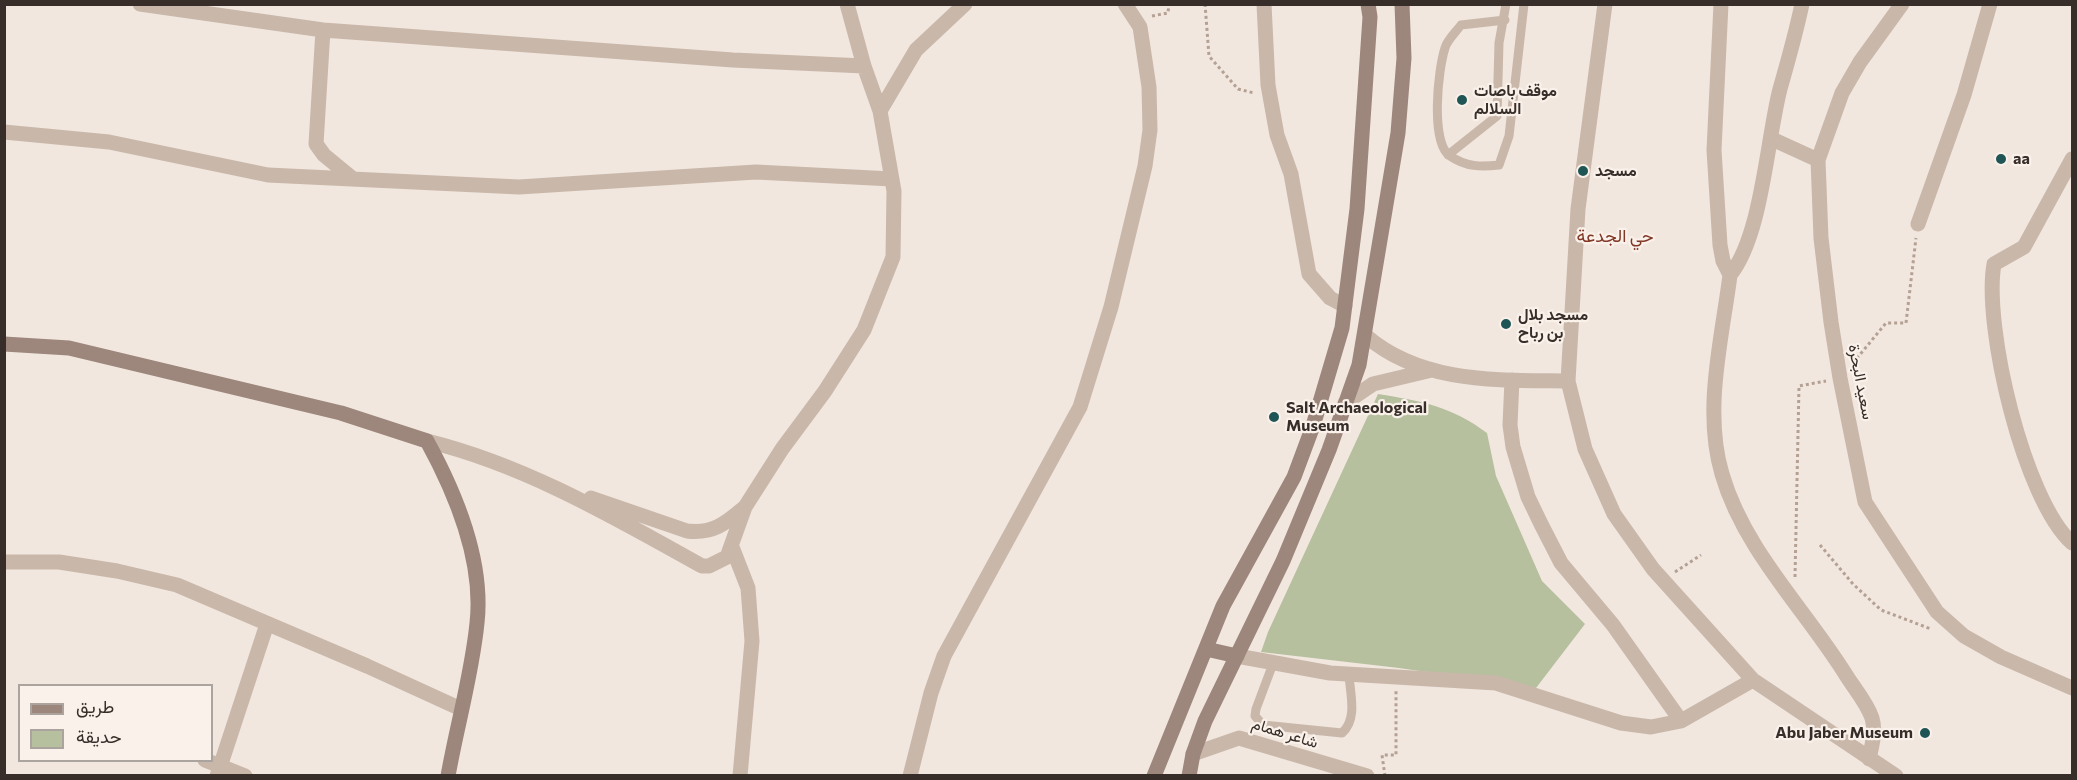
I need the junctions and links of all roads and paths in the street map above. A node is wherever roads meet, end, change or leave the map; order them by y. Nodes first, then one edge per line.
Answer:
1 (140, 4) edge
2 (847, 4) edge
3 (965, 4) edge
4 (1125, 4) edge
5 (1205, 4) edge
6 (1264, 4) edge
7 (1368, 4) edge
8 (1402, 4) edge
9 (1506, 4) edge
10 (1524, 4) edge
11 (1605, 4) edge
12 (1720, 4) edge
13 (1802, 4) edge
14 (1902, 4) edge
15 (1990, 4) edge
16 (1504, 20) junction
17 (323, 30) junction
18 (864, 66) junction
19 (1269, 91) junction
20 (880, 111) junction
21 (4, 132) edge
22 (1772, 139) junction
23 (1448, 155) junction
24 (2073, 159) edge
25 (1818, 160) junction
26 (352, 178) junction
27 (892, 179) junction
28 (1918, 224) dead end
29 (1730, 275) junction
30 (1345, 306) junction
31 (1365, 336) junction
32 (4, 344) edge
33 (1431, 370) junction
34 (1512, 380) junction
35 (1568, 381) junction
36 (1345, 403) junction
37 (427, 441) junction
38 (550, 486) junction
39 (745, 507) junction
40 (2073, 543) edge
41 (1820, 544) dead end
42 (732, 547) junction
43 (1701, 555) dead end
44 (4, 561) edge
45 (1670, 575) dead end
46 (267, 624) junction
47 (1964, 636) junction
48 (1206, 649) junction
49 (1237, 656) junction
50 (1274, 661) junction
51 (1348, 674) junction
52 (1396, 677) junction
53 (1753, 680) junction
54 (2073, 688) edge
55 (461, 709) junction
56 (1681, 721) junction
57 (1193, 754) junction
58 (1869, 759) junction
59 (214, 767) edge
60 (244, 776) edge
61 (448, 776) edge
62 (740, 776) edge
63 (910, 776) edge
64 (1154, 776) edge
65 (1189, 776) edge
66 (1368, 776) edge
67 (1385, 776) edge
68 (1896, 776) edge

1 - 17 street
2 - 18 street
3 - 20 street
4 - 63 street
5 - 19 path
6 - 19 street
7 - 30 main road
8 - 31 main road
9 - 16 lane
10 - 23 lane
11 - 35 street
12 - 29 street
13 - 22 street
14 - 25 street, سعيد البحرة
15 - 28 street
16 - 23 lane
16 - 23 lane
17 - 18 street
17 - 26 street
18 - 20 street
19 - 30 street
20 - 27 street
21 - 26 street
22 - 25 street
22 - 29 street
24 - 40 street
25 - 47 street, سعيد البحرة
26 - 27 street
27 - 39 street
29 - 58 street
30 - 48 main road
31 - 33 street
31 - 36 main road
32 - 37 main road
33 - 34 street
33 - 36 street
34 - 35 street
34 - 56 street
35 - 53 street
36 - 49 main road
37 - 38 street
37 - 55 main road
38 - 39 street
38 - 42 street
39 - 42 street
41 - 47 path
42 - 62 street
43 - 45 path
44 - 46 street
46 - 55 street
46 - 59 street
47 - 54 street, سعيد البحرة
48 - 49 main road
48 - 64 main road
49 - 50 street
49 - 57 main road
50 - 51 street
50 - 51 lane
51 - 52 street
52 - 56 street
52 - 67 path
53 - 56 street
53 - 58 street
55 - 61 main road
57 - 65 main road
57 - 66 street, شاعر همام
58 - 68 street
59 - 60 street

